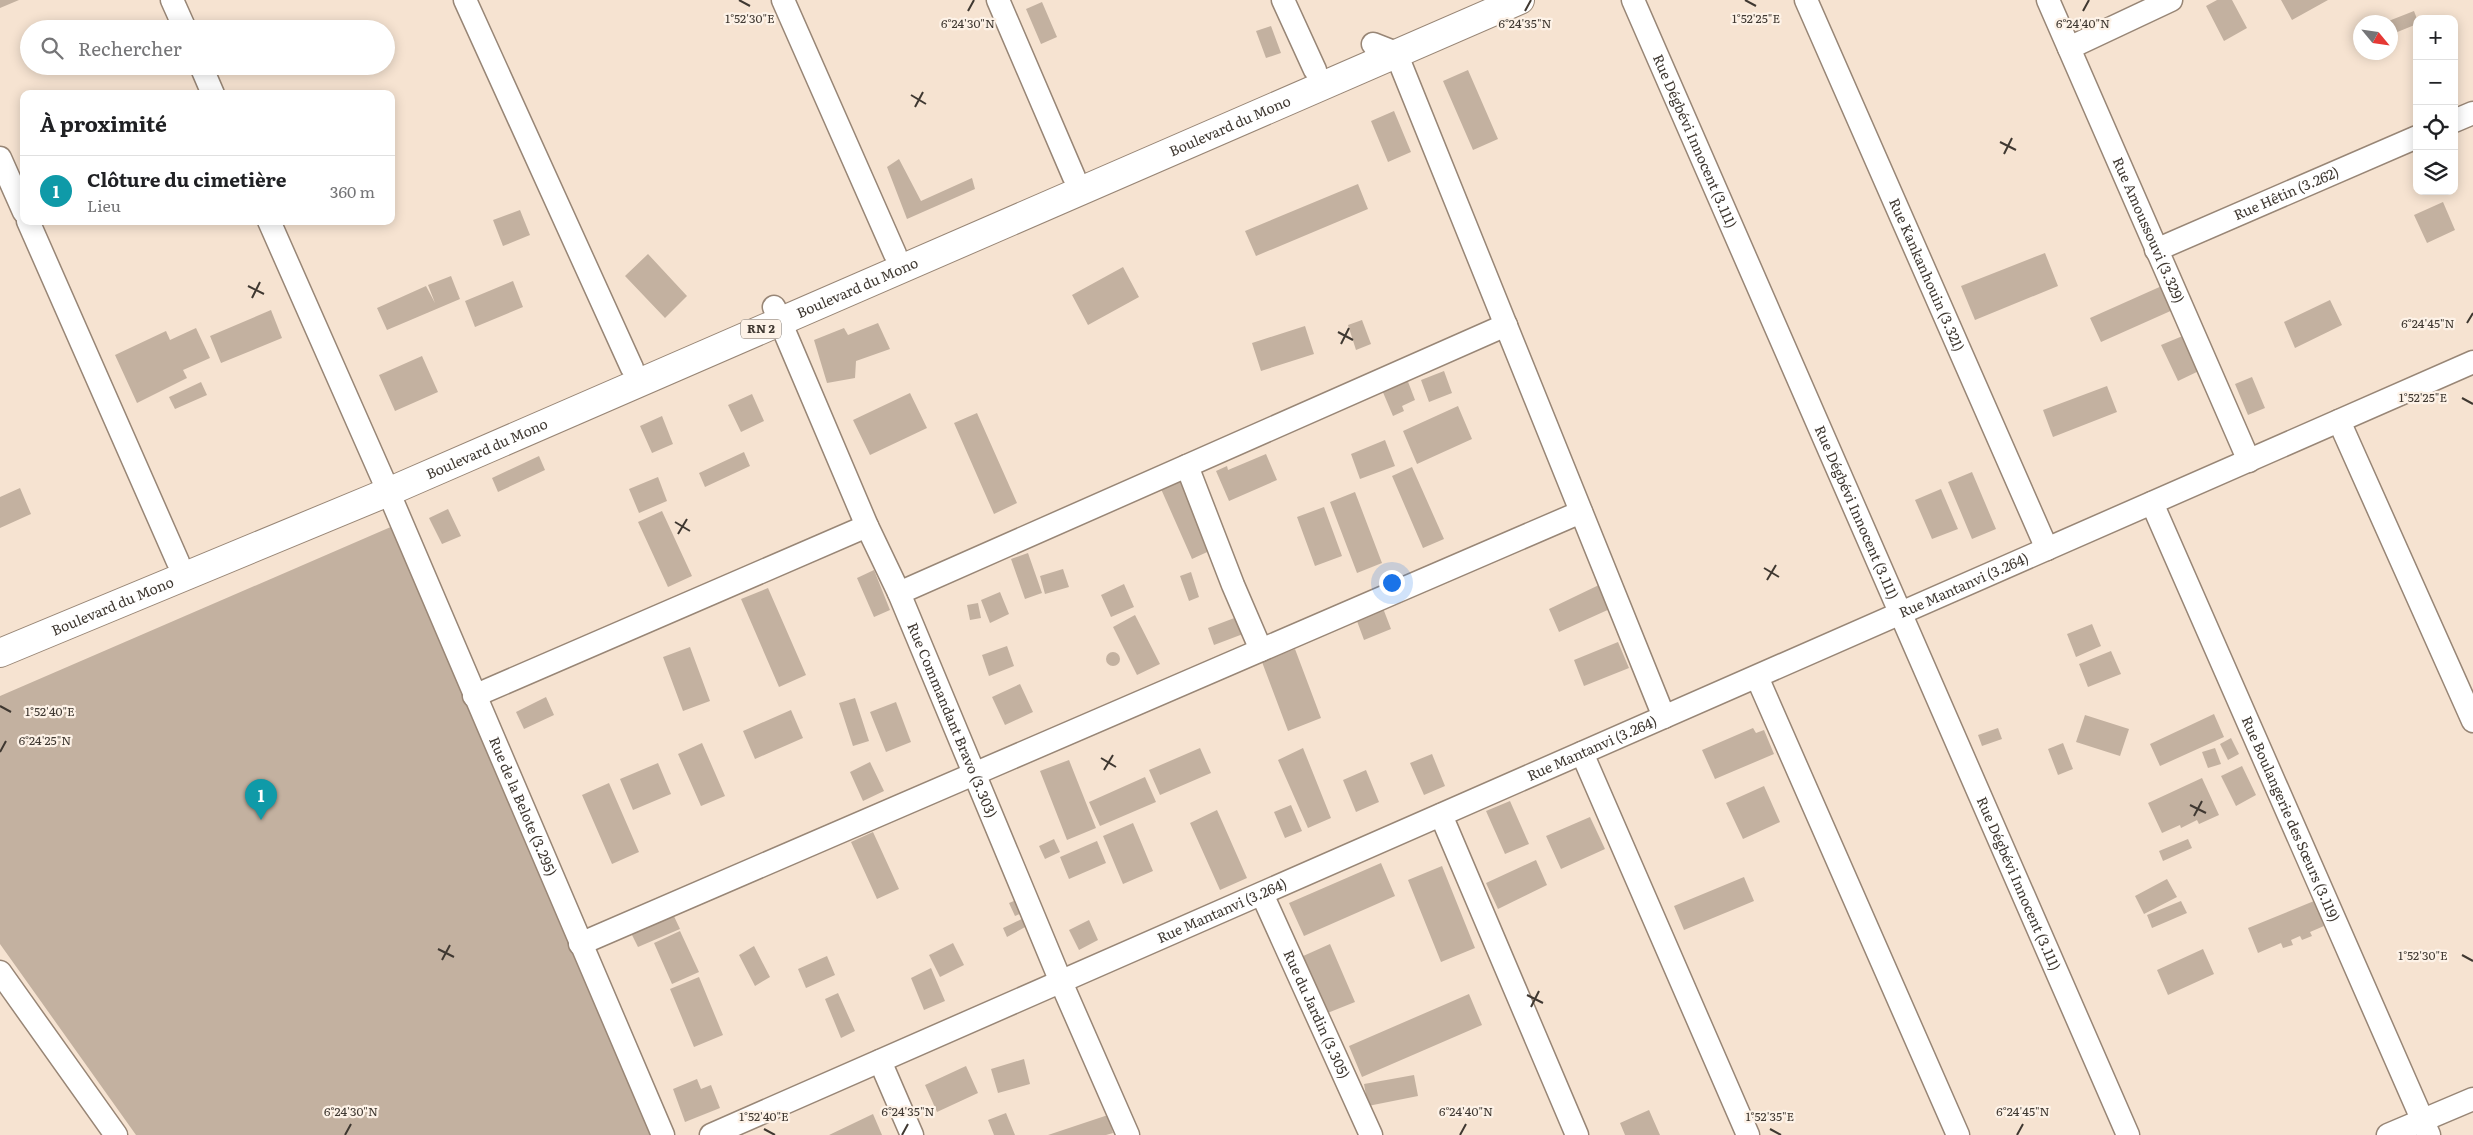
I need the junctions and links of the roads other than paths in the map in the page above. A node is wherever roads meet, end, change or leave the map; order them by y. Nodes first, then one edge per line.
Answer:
1 (172, 0) edge
2 (465, 0) edge
3 (783, 0) edge
4 (998, 0) edge
5 (1283, 0) edge
6 (1476, 0) edge
7 (1520, 0) edge
8 (1633, 0) edge
9 (1806, 0) edge
10 (2048, 0) edge
11 (2171, 0) edge
12 (181, 20) edge
13 (1384, 48) junction
14 (2069, 48) junction
15 (1315, 70) junction
16 (205, 75) edge
17 (211, 90) edge
18 (2473, 113) edge
19 (2458, 119) edge
20 (2413, 139) edge
21 (0, 158) edge
22 (1074, 177) junction
23 (20, 203) edge
24 (30, 225) edge
25 (272, 225) edge
26 (2156, 250) junction
27 (895, 254) junction
28 (776, 314) junction
29 (1506, 325) junction
30 (2473, 362) edge
31 (632, 368) junction
32 (2339, 421) junction
33 (2249, 461) junction
34 (1186, 466) junction
35 (385, 484) junction
36 (2152, 503) junction
37 (1581, 512) junction
38 (867, 526) junction
39 (2047, 550) junction
40 (178, 562) junction
41 (899, 593) junction
42 (1900, 613) junction
43 (0, 637) edge
44 (1261, 650) junction
45 (0, 653) edge
46 (1757, 677) junction
47 (474, 696) junction
48 (1664, 717) junction
49 (2473, 721) edge
50 (1582, 753) junction
51 (976, 773) junction
52 (1441, 815) junction
53 (1262, 894) junction
54 (580, 944) junction
55 (0, 972) edge
56 (1061, 982) junction
57 (880, 1061) junction
58 (2473, 1099) edge
59 (2426, 1128) edge
60 (116, 1135) edge
61 (663, 1135) edge
62 (711, 1135) edge
63 (912, 1135) edge
64 (1128, 1135) edge
65 (1371, 1135) edge
66 (1578, 1135) edge
67 (1748, 1135) edge
68 (1958, 1135) edge
69 (2128, 1135) edge
70 (2388, 1135) edge

1 - 12 street
2 - 31 street
3 - 27 street
4 - 22 street
5 - 15 street
6 - 13 main road, Boulevard du Mono / RN 2
7 - 13 main road, Boulevard du Mono / RN 2
8 - 42 street, Rue Dégbévi Innocent (3.111)
9 - 39 street, Rue Kankanhouin (3.321)
10 - 14 street, Rue Amoussouvi (3.329)
11 - 14 street
13 - 15 main road, Boulevard du Mono / RN 2
13 - 28 main road, Boulevard du Mono / RN 2
13 - 29 street
14 - 26 street, Rue Amoussouvi (3.329)
15 - 22 main road, Boulevard du Mono / RN 2
16 - 17 street
18 - 19 street
20 - 26 street, Rue Hêtin (3.262)
21 - 23 street
22 - 27 main road, Boulevard du Mono / RN 2
24 - 40 street
25 - 35 street, Rue de la Belote (3.295)
26 - 33 street, Rue Amoussouvi (3.329)
27 - 28 main road, Boulevard du Mono / RN 2
28 - 31 main road, Boulevard du Mono / RN 2
28 - 35 main road, Boulevard du Mono / RN 2
28 - 38 street, Rue Commandant Bravo (3.303)
29 - 34 street
29 - 37 street
30 - 32 street, Rue Mantanvi (3.264)
31 - 35 main road, Boulevard du Mono / RN 2
32 - 33 street, Rue Mantanvi (3.264)
32 - 49 street
33 - 36 street, Rue Mantanvi (3.264)
34 - 41 street
34 - 44 street
35 - 40 main road, Boulevard du Mono / RN 2
35 - 45 main road, Boulevard du Mono / RN 2
35 - 47 street, Rue de la Belote (3.295)
36 - 39 street, Rue Mantanvi (3.264)
36 - 59 street, Rue Boulangerie des Sœurs (3.119)
37 - 44 street
37 - 48 street
38 - 41 street, Rue Commandant Bravo (3.303)
38 - 47 street
39 - 42 street, Rue Mantanvi (3.264)
40 - 43 main road, Boulevard du Mono / RN 2
41 - 51 street, Rue Commandant Bravo (3.303)
42 - 46 street, Rue Mantanvi (3.264)
42 - 69 street, Rue Dégbévi Innocent (3.111)
44 - 51 street
46 - 48 street, Rue Mantanvi (3.264)
46 - 68 street
47 - 54 street, Rue de la Belote (3.295)
48 - 50 street, Rue Mantanvi (3.264)
50 - 52 street, Rue Mantanvi (3.264)
50 - 67 street
51 - 54 street
51 - 56 street, Rue Commandant Bravo (3.303)
52 - 53 street, Rue Mantanvi (3.264)
52 - 66 street
53 - 56 street, Rue Mantanvi (3.264)
53 - 65 street, Rue du Jardin (3.305)
54 - 61 street, Rue de la Belote (3.295)
55 - 60 street
56 - 57 street, Rue Mantanvi (3.264)
56 - 64 street, Rue Commandant Bravo (3.303)
57 - 62 street, Rue Mantanvi (3.264)
57 - 63 street
58 - 59 street
59 - 70 street

